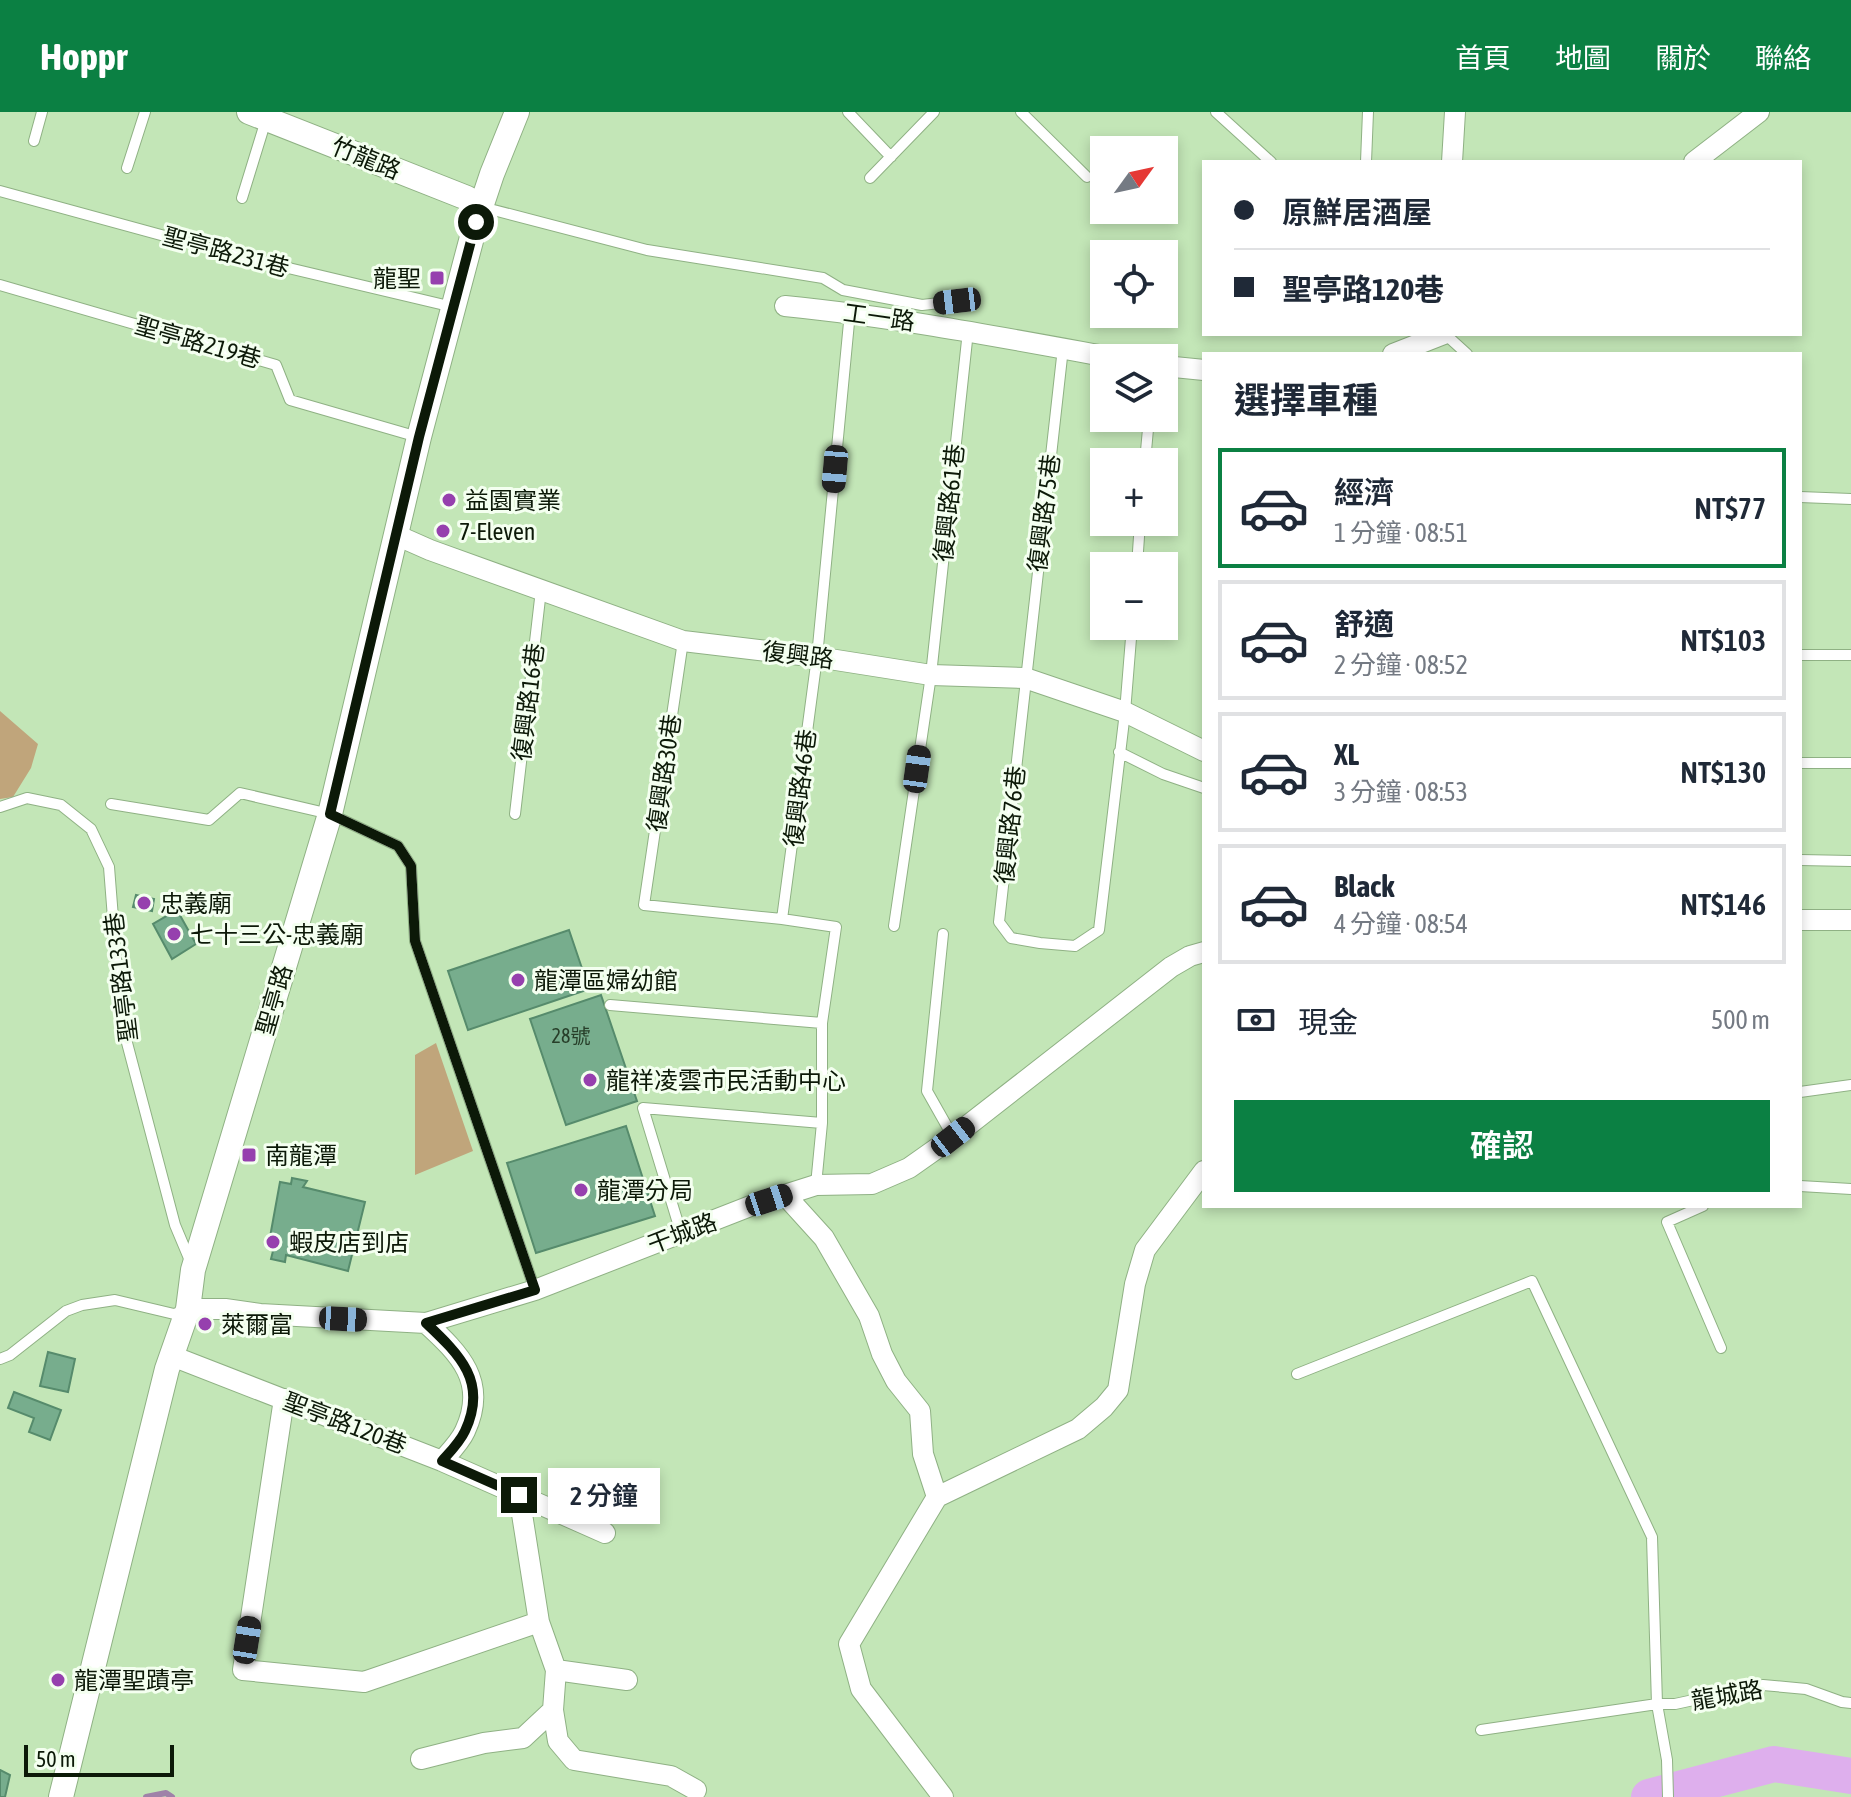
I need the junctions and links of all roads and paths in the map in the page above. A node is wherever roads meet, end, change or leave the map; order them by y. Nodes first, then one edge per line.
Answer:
1 (42, 112) edge
2 (145, 112) edge
3 (517, 112) edge
4 (848, 112) edge
5 (934, 112) edge
6 (1021, 112) edge
7 (1216, 112) edge
8 (1368, 112) edge
9 (1455, 112) edge
10 (1759, 112) edge
11 (258, 115) edge
12 (34, 141) dead end
13 (891, 157) junction
14 (1269, 160) edge
15 (1366, 160) edge
16 (1452, 160) edge
17 (1697, 160) edge
18 (127, 168) dead end
19 (1087, 177) dead end
20 (870, 178) dead end
21 (0, 191) edge
22 (242, 198) dead end
23 (482, 207) junction
24 (0, 285) edge
25 (957, 301) dead end
26 (785, 306) dead end
27 (453, 307) junction
28 (850, 312) junction
29 (968, 331) junction
30 (1439, 336) edge
31 (1446, 336) edge
32 (1063, 348) junction
33 (1398, 352) edge
34 (1465, 352) edge
35 (1090, 353) edge
36 (1178, 367) edge
37 (1202, 370) edge
38 (419, 437) junction
39 (1802, 497) edge
40 (1851, 499) edge
41 (396, 535) junction
42 (541, 590) junction
43 (1131, 640) edge
44 (683, 641) junction
45 (1802, 655) edge
46 (1851, 655) edge
47 (817, 657) junction
48 (931, 675) junction
49 (1025, 678) junction
50 (1125, 712) junction
51 (1202, 750) edge
52 (1119, 752) junction
53 (1802, 763) edge
54 (1851, 763) edge
55 (1202, 787) edge
56 (111, 804) dead end
57 (0, 807) edge
58 (330, 814) junction
59 (515, 814) dead end
60 (1802, 860) edge
61 (1851, 861) edge
62 (782, 919) junction
63 (1802, 920) edge
64 (1851, 920) edge
65 (894, 926) dead end
66 (943, 934) dead end
67 (1202, 953) edge
68 (610, 1005) dead end
69 (822, 1023) junction
70 (1851, 1085) edge
71 (1802, 1092) edge
72 (822, 1123) junction
73 (953, 1137) junction
74 (1202, 1174) edge
75 (816, 1185) junction
76 (1802, 1186) edge
77 (1851, 1189) edge
78 (785, 1195) junction
79 (1698, 1208) edge
80 (681, 1233) junction
81 (193, 1270) junction
82 (535, 1290) junction
83 (188, 1309) junction
84 (426, 1323) junction
85 (1721, 1348) dead end
86 (172, 1356) junction
87 (0, 1359) edge
88 (1297, 1374) dead end
89 (284, 1399) junction
90 (442, 1461) junction
91 (519, 1495) junction
92 (937, 1497) junction
93 (605, 1533) dead end
94 (539, 1622) junction
95 (556, 1670) junction
96 (627, 1680) dead end
97 (1851, 1703) edge
98 (1657, 1704) junction
99 (553, 1710) junction
100 (1481, 1730) dead end
101 (421, 1759) dead end
102 (696, 1790) dead end
103 (61, 1797) edge
104 (943, 1797) edge
105 (1668, 1797) edge

1 - 12 lane
2 - 18 lane
3 - 23 street, 聖亭路
4 - 13 lane
5 - 13 lane
6 - 19 lane
7 - 14 lane
8 - 15 lane
9 - 16 street
10 - 17 street
11 - 22 lane
11 - 23 street, 竹龍路
13 - 20 lane
21 - 27 lane, 聖亭路231巷
23 - 25 lane
23 - 27 street, 聖亭路
24 - 38 lane, 聖亭路219巷
26 - 28 street, 工一路
27 - 38 street, 聖亭路
28 - 29 street, 工一路
28 - 47 lane, 復興路46巷
29 - 32 street, 工一路
29 - 48 lane, 復興路61巷
30 - 33 street
31 - 34 lane
32 - 35 street, 工一路
32 - 49 lane, 復興路75巷
36 - 37 street
38 - 41 street, 聖亭路
39 - 40 lane
41 - 42 street, 復興路
41 - 58 street, 聖亭路
42 - 44 street, 復興路
42 - 59 lane, 復興路16巷
43 - 50 lane
44 - 47 street, 復興路
44 - 62 lane, 復興路30巷
45 - 46 lane
47 - 48 street, 復興路
47 - 62 lane, 復興路46巷
48 - 49 street, 復興路
48 - 65 lane, 復興路61巷
49 - 50 street, 復興路
49 - 52 lane, 復興路76巷
50 - 51 street, 復興路
50 - 52 lane
52 - 55 lane
53 - 54 lane
56 - 58 lane
57 - 81 lane, 聖亭路133巷
58 - 81 street, 聖亭路
58 - 82 lane
60 - 61 lane
62 - 69 lane
63 - 64 street
66 - 73 lane
67 - 73 street, 干城路
68 - 69 lane
69 - 72 lane
70 - 71 lane
72 - 75 lane
72 - 80 lane
73 - 75 street, 干城路
74 - 92 street
75 - 78 street, 干城路
76 - 77 lane
78 - 80 street, 干城路
78 - 92 street
79 - 85 lane
80 - 82 street, 干城路
81 - 83 street, 聖亭路
82 - 84 street, 干城路
83 - 84 street, 干城路
83 - 86 street, 聖亭路
83 - 87 lane
84 - 90 street
86 - 89 street, 聖亭路120巷
86 - 103 street, 聖亭路
88 - 98 lane
89 - 90 street, 聖亭路120巷
89 - 94 street
90 - 91 street, 聖亭路120巷
91 - 93 street, 聖亭路120巷
91 - 94 street
92 - 104 street
94 - 95 street
95 - 96 street
95 - 99 street
97 - 98 lane, 龍城路
98 - 100 lane
98 - 105 lane, 龍城路
99 - 101 street
99 - 102 street

